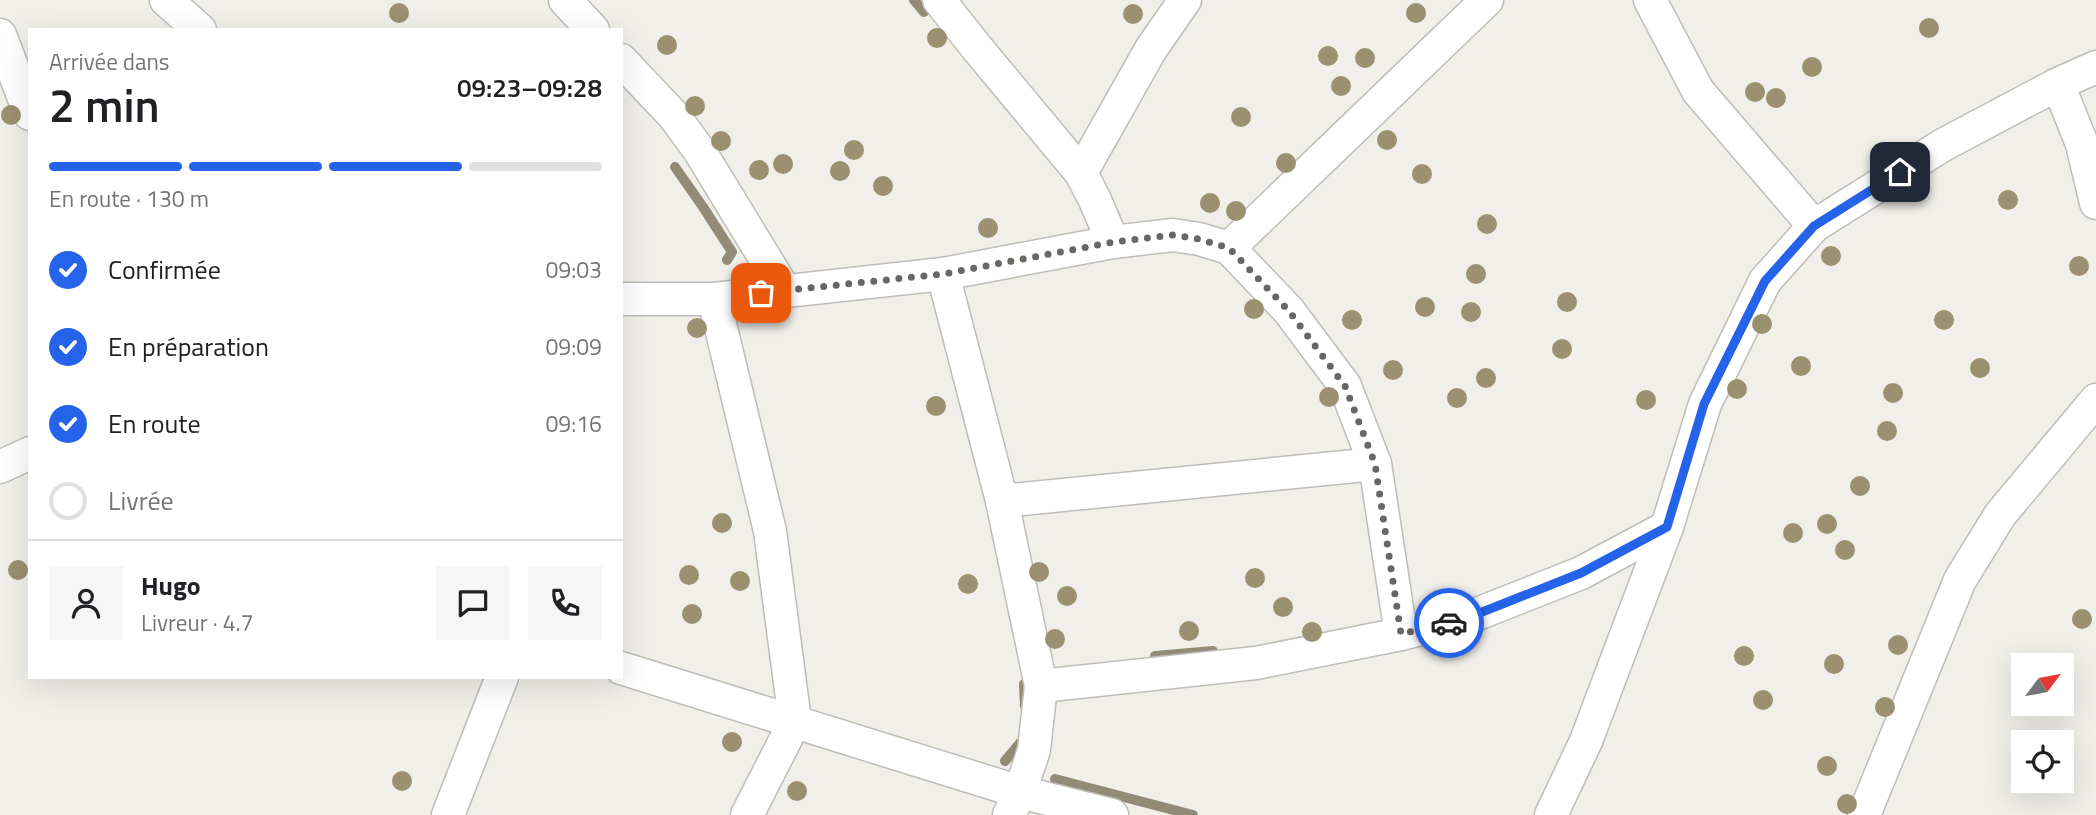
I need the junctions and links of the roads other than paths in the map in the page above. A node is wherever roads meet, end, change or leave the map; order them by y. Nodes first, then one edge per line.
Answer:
1 (166, 0) edge
2 (565, 0) edge
3 (939, 0) edge
4 (1185, 0) edge
5 (1487, 0) edge
6 (1650, 0) edge
7 (198, 28) edge
8 (591, 28) edge
9 (0, 35) edge
10 (623, 62) edge
11 (2096, 67) edge
12 (2058, 84) junction
13 (28, 109) edge
14 (1081, 173) junction
15 (2096, 203) edge
16 (1814, 226) junction
17 (1114, 242) junction
18 (1229, 248) junction
19 (943, 274) junction
20 (785, 291) junction
21 (623, 299) edge
22 (713, 299) junction
23 (2096, 400) edge
24 (28, 454) edge
25 (1375, 464) junction
26 (0, 467) edge
27 (1002, 501) junction
28 (1667, 527) junction
29 (1401, 634) junction
30 (623, 669) edge
31 (501, 679) edge
32 (1041, 686) junction
33 (795, 721) junction
34 (1015, 804) edge
35 (447, 815) edge
36 (747, 815) edge
37 (1112, 815) edge
38 (1551, 815) edge
39 (1864, 815) edge

1 - 7 street
2 - 8 street
3 - 14 street
4 - 14 street
5 - 18 street
6 - 16 street
9 - 13 street
10 - 20 street
11 - 12 street
12 - 15 street
12 - 16 street
14 - 17 street
16 - 28 street
17 - 18 street
17 - 19 street
18 - 25 street
19 - 20 street
19 - 27 street
20 - 22 street
21 - 22 street
22 - 33 street
23 - 39 street
24 - 26 street
25 - 27 street
25 - 29 street
27 - 32 street
28 - 29 street
28 - 38 street
29 - 32 street
30 - 33 street
31 - 35 street
32 - 34 street
33 - 34 street
33 - 36 street
34 - 37 street

